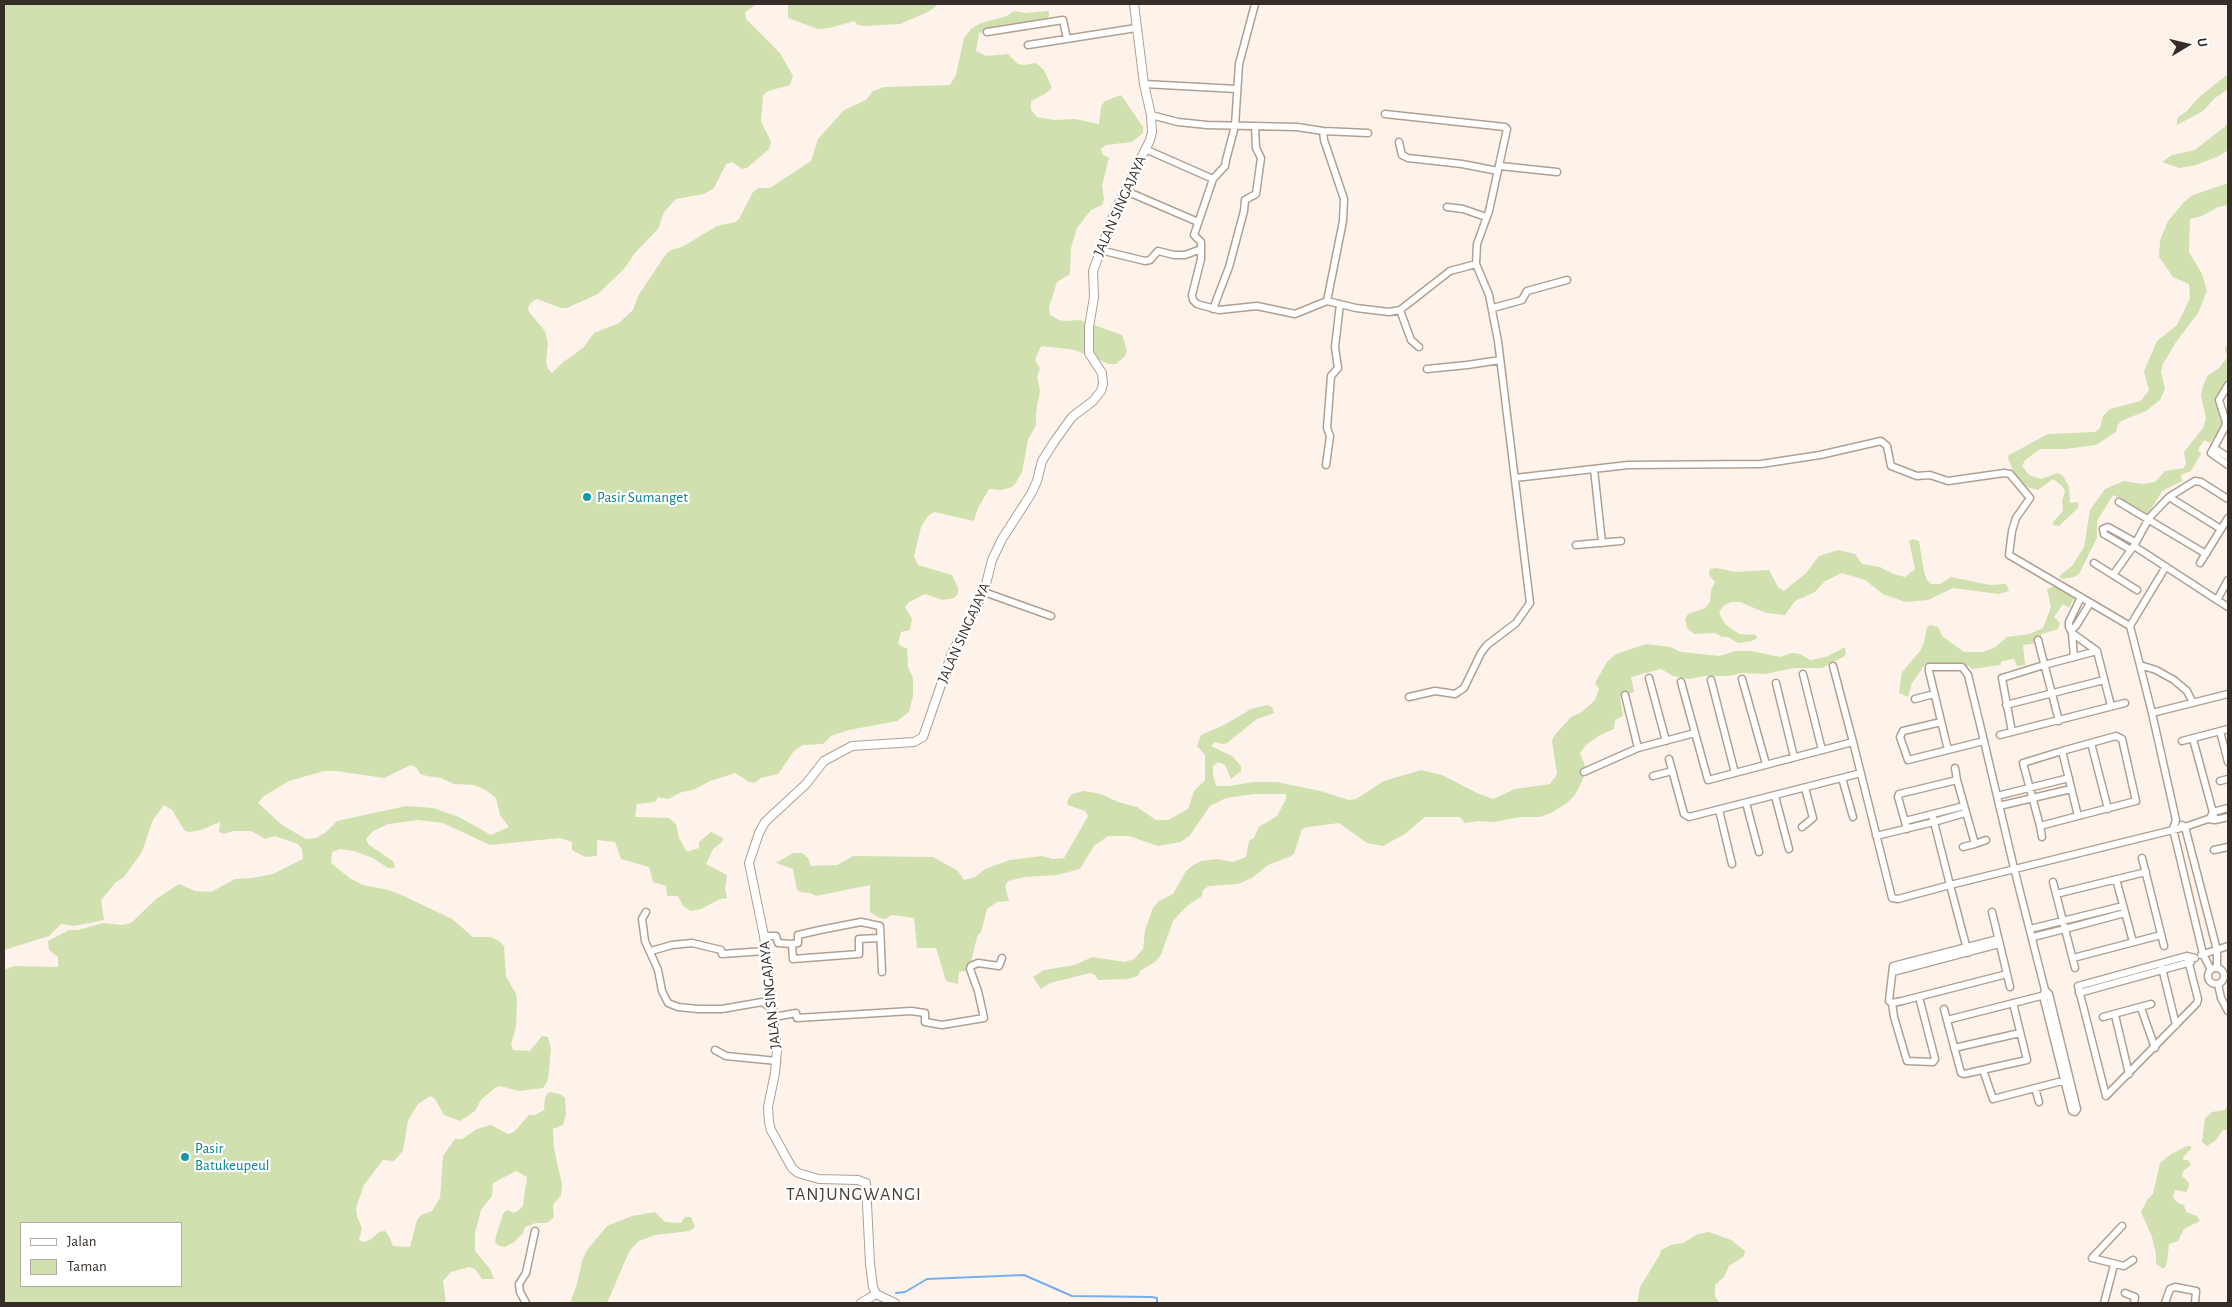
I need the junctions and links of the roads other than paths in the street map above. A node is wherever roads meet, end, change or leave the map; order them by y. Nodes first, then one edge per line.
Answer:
1 (1134, 4) edge
2 (1255, 4) edge
3 (1136, 28) junction
4 (987, 32) dead end
5 (1067, 39) junction
6 (1028, 45) dead end
7 (1144, 84) junction
8 (1237, 89) junction
9 (1385, 114) dead end
10 (1151, 115) junction
11 (1235, 126) junction
12 (1254, 126) junction
13 (1323, 131) junction
14 (1368, 133) dead end
15 (1399, 142) dead end
16 (1145, 149) junction
17 (1499, 168) junction
18 (1557, 172) dead end
19 (1213, 179) junction
20 (1126, 191) junction
21 (1447, 207) dead end
22 (1486, 217) junction
23 (1198, 222) junction
24 (1201, 249) junction
25 (1100, 250) junction
26 (1476, 264) junction
27 (1567, 280) dead end
28 (1327, 301) junction
29 (1340, 304) junction
30 (1493, 308) junction
31 (1213, 309) junction
32 (1400, 310) junction
33 (1419, 347) dead end
34 (1500, 360) junction
35 (1427, 369) dead end
36 (2227, 389) edge
37 (2227, 423) edge
38 (2214, 448) junction
39 (2228, 457) edge
40 (1326, 465) dead end
41 (2228, 465) edge
42 (1594, 469) junction
43 (1515, 478) junction
44 (2169, 497) junction
45 (2228, 499) edge
46 (2119, 502) dead end
47 (2149, 518) junction
48 (2228, 518) edge
49 (2221, 529) junction
50 (1622, 540) dead end
51 (1602, 543) junction
52 (1576, 545) dead end
53 (2133, 546) junction
54 (2206, 554) junction
55 (2094, 563) dead end
56 (2200, 563) dead end
57 (2166, 568) junction
58 (2114, 575) junction
59 (2228, 580) edge
60 (2137, 590) dead end
61 (984, 592) junction
62 (2081, 597) junction
63 (2217, 600) junction
64 (2090, 603) junction
65 (2228, 607) edge
66 (1051, 616) dead end
67 (2130, 626) junction
68 (2071, 631) junction
69 (2038, 640) dead end
70 (2097, 651) junction
71 (2074, 657) junction
72 (2044, 665) junction
73 (2140, 665) junction
74 (1833, 666) dead end
75 (1803, 674) dead end
76 (1649, 678) dead end
77 (1742, 679) dead end
78 (1711, 680) dead end
79 (2104, 680) junction
80 (1681, 682) dead end
81 (1776, 683) dead end
82 (2051, 693) junction
83 (1934, 694) junction
84 (2228, 694) edge
85 (1625, 695) dead end
86 (1409, 697) dead end
87 (1915, 699) dead end
88 (2125, 703) dead end
89 (2192, 703) junction
90 (2006, 705) junction
91 (2111, 706) junction
92 (2152, 713) junction
93 (2059, 721) junction
94 (1941, 722) junction
95 (2228, 730) edge
96 (2220, 731) junction
97 (2012, 732) junction
98 (1695, 733) junction
99 (2000, 735) dead end
100 (2193, 739) junction
101 (1666, 741) junction
102 (1984, 741) junction
103 (2182, 741) dead end
104 (1853, 742) junction
105 (2092, 743) junction
106 (1638, 748) junction
107 (1822, 750) junction
108 (1948, 750) junction
109 (2062, 751) junction
110 (1794, 757) junction
111 (1669, 759) dead end
112 (2228, 762) edge
113 (1766, 764) junction
114 (1955, 768) dead end
115 (1672, 771) junction
116 (1584, 772) dead end
117 (1735, 773) junction
118 (1861, 773) junction
119 (1653, 776) dead end
120 (1842, 778) junction
121 (2069, 778) junction
122 (2228, 779) edge
123 (1957, 780) junction
124 (2220, 781) dead end
125 (1805, 788) junction
126 (2030, 789) junction
127 (2071, 789) junction
128 (1775, 796) junction
129 (1997, 796) junction
130 (2032, 798) junction
131 (1746, 803) junction
132 (1999, 806) junction
133 (2228, 808) edge
134 (1964, 809) junction
135 (2108, 809) junction
136 (1718, 810) junction
137 (2213, 812) junction
138 (1932, 814) junction
139 (2078, 816) junction
140 (1853, 817) dead end
141 (2228, 817) edge
142 (2212, 819) junction
143 (2176, 820) junction
144 (1934, 822) junction
145 (1906, 825) junction
146 (2040, 826) junction
147 (1802, 827) dead end
148 (2185, 827) junction
149 (2173, 830) junction
150 (1876, 836) junction
151 (2042, 837) dead end
152 (1986, 840) dead end
153 (1975, 844) junction
154 (1963, 847) dead end
155 (2228, 847) edge
156 (1789, 849) dead end
157 (2214, 850) dead end
158 (1759, 852) dead end
159 (2142, 858) dead end
160 (1732, 864) dead end
161 (2014, 868) junction
162 (2146, 872) junction
163 (2116, 879) junction
164 (2053, 882) dead end
165 (1950, 885) junction
166 (2056, 894) junction
167 (2123, 906) junction
168 (646, 912) dead end
169 (1992, 912) dead end
170 (2125, 914) junction
171 (2064, 921) junction
172 (2030, 929) junction
173 (2065, 929) junction
174 (764, 936) junction
175 (2161, 936) junction
176 (2032, 937) junction
177 (880, 938) junction
178 (1999, 942) junction
179 (2133, 942) junction
180 (792, 944) junction
181 (2164, 946) dead end
182 (2228, 946) edge
183 (1967, 950) junction
184 (2217, 950) junction
185 (651, 951) junction
186 (765, 951) junction
187 (2204, 954) junction
188 (2187, 956) junction
189 (1002, 958) dead end
190 (2073, 958) junction
191 (2195, 958) junction
192 (2189, 964) junction
193 (2162, 967) junction
194 (2075, 968) dead end
195 (2214, 969) junction
196 (882, 972) dead end
197 (2007, 974) junction
198 (2218, 984) junction
199 (2010, 987) dead end
200 (2046, 993) junction
201 (1919, 997) junction
202 (1892, 1003) junction
203 (2013, 1003) junction
204 (2151, 1004) dead end
205 (2141, 1008) junction
206 (1944, 1009) dead end
207 (2228, 1011) edge
208 (773, 1013) junction
209 (2114, 1015) junction
210 (2103, 1017) dead end
211 (1947, 1020) junction
212 (2176, 1025) junction
213 (2020, 1033) junction
214 (1954, 1048) junction
215 (2155, 1048) junction
216 (715, 1050) dead end
217 (777, 1062) junction
218 (1983, 1070) junction
219 (2129, 1074) junction
220 (2035, 1088) junction
221 (2038, 1102) dead end
222 (2122, 1226) dead end
223 (535, 1231) dead end
224 (2133, 1260) dead end
225 (2114, 1265) junction
226 (2126, 1293) dead end
227 (876, 1294) junction
228 (526, 1303) edge
229 (861, 1303) edge
230 (895, 1303) edge
231 (2104, 1303) edge
232 (2134, 1303) edge
233 (2165, 1303) edge
234 (2195, 1303) edge

1 - 3 street, JALAN SINGAJAYA
2 - 8 street
3 - 5 street
3 - 7 street, JALAN SINGAJAYA
4 - 5 street
5 - 6 street
7 - 8 street
7 - 10 street, JALAN SINGAJAYA
8 - 11 street
9 - 17 street
10 - 11 street
10 - 16 street, JALAN SINGAJAYA
11 - 12 street
11 - 19 street
12 - 13 street
12 - 31 street
13 - 14 street
13 - 28 street
15 - 17 street
16 - 19 street
16 - 20 street, JALAN SINGAJAYA
17 - 18 street
17 - 22 street
19 - 23 street
20 - 23 street
20 - 25 street, JALAN SINGAJAYA
21 - 22 street
22 - 26 street
23 - 24 street
24 - 25 street
24 - 31 street
25 - 61 street, JALAN SINGAJAYA
26 - 30 street
26 - 32 street
27 - 30 street
28 - 29 street
28 - 31 street
29 - 32 street
29 - 40 street
30 - 34 street
32 - 33 street
34 - 35 street
34 - 43 street
36 - 37 street
37 - 38 street
38 - 39 street
38 - 41 street
42 - 43 street
42 - 51 street
42 - 62 street
43 - 86 street
44 - 45 street
44 - 47 street
44 - 49 street
46 - 47 street
47 - 53 street
47 - 54 street
48 - 49 street
49 - 54 street
50 - 51 street
51 - 52 street
53 - 57 street
53 - 58 street
54 - 56 street
55 - 58 street
57 - 63 street
57 - 67 street
58 - 60 street
59 - 63 street
61 - 66 street
61 - 174 street, JALAN SINGAJAYA
62 - 64 street
62 - 68 street
63 - 65 street
64 - 67 street
64 - 68 street
67 - 73 street
68 - 70 street
68 - 71 street
69 - 72 street
70 - 71 street
70 - 79 street
71 - 72 street
72 - 82 street
72 - 90 street
73 - 89 street
73 - 92 street
74 - 104 street
75 - 107 street
76 - 101 street
77 - 113 street
78 - 117 street
79 - 82 street
79 - 91 street
80 - 98 street
81 - 110 street
82 - 90 street
82 - 93 street
83 - 87 street
83 - 94 street
83 - 102 street
84 - 89 street
85 - 106 street
88 - 91 street
89 - 92 street
90 - 97 street
91 - 93 street
92 - 143 street
93 - 97 street
94 - 108 street
94 - 108 street
95 - 96 street
96 - 100 street
96 - 112 street
97 - 99 street
98 - 101 street
98 - 117 street
100 - 103 street
100 - 137 street
101 - 106 street
102 - 108 street
102 - 129 street
104 - 107 street
104 - 118 street
105 - 109 street
105 - 135 street
105 - 135 street
106 - 116 street
107 - 110 street
109 - 121 street
109 - 126 street
110 - 113 street
111 - 115 street
113 - 117 street
114 - 123 street
115 - 119 street
115 - 136 street
118 - 120 street
118 - 150 street
120 - 125 street
120 - 140 street
121 - 126 street
121 - 127 street
122 - 124 street
123 - 134 street
123 - 145 street
125 - 128 street
125 - 147 street
126 - 129 street
126 - 130 street
127 - 130 street
127 - 139 street
128 - 131 street
128 - 156 street
129 - 132 street
130 - 132 street
130 - 146 street
131 - 136 street
131 - 158 street
132 - 161 street
133 - 137 street
134 - 138 street
134 - 144 street
134 - 153 street
135 - 139 street
136 - 160 street
137 - 142 street
138 - 144 street
138 - 145 street
139 - 146 street
141 - 142 street
142 - 148 street
143 - 148 street
143 - 149 street
144 - 145 street
144 - 165 street
145 - 150 street
146 - 151 street
148 - 149 street
148 - 184 street
149 - 161 street
149 - 187 street
150 - 165 street
152 - 153 street
153 - 154 street
155 - 157 street
159 - 162 street
161 - 165 street
161 - 172 street
162 - 163 street
162 - 175 street
163 - 166 street
163 - 167 street
164 - 166 street
165 - 183 street
166 - 171 street
167 - 170 street
167 - 171 street
168 - 185 street
169 - 178 street
170 - 173 street
170 - 179 street
171 - 172 street
171 - 173 street
172 - 176 street
173 - 176 street
173 - 190 street
174 - 180 street
174 - 186 street, JALAN SINGAJAYA
175 - 179 street
175 - 181 street
176 - 200 street
177 - 180 street
177 - 180 street
177 - 196 street
178 - 183 street
178 - 197 street
179 - 190 street
182 - 184 street
183 - 202 street
184 - 187 street
184 - 195 street
185 - 186 street
185 - 208 street
186 - 208 street, JALAN SINGAJAYA
187 - 191 street
187 - 195 street
188 - 191 street
188 - 192 street
188 - 193 street
189 - 208 street
190 - 194 street
191 - 192 street
192 - 193 street
192 - 212 street
193 - 212 street
193 - 219 street
195 - 198 street
195 - 198 street
197 - 199 street
197 - 201 street
198 - 207 street
200 - 203 street
200 - 220 street
201 - 202 street
201 - 202 street
203 - 211 street
203 - 213 street
204 - 205 street
205 - 209 street
205 - 215 street
206 - 211 street
208 - 217 street, JALAN SINGAJAYA
209 - 210 street
209 - 219 street
211 - 214 street
212 - 215 street
213 - 214 street
213 - 218 street
214 - 218 street
215 - 219 street
216 - 217 street
217 - 227 street, JALAN SINGAJAYA
218 - 220 street
220 - 221 street
222 - 225 street
223 - 228 street
224 - 225 street
225 - 231 street
226 - 232 street
227 - 229 street
227 - 230 street
233 - 234 street

